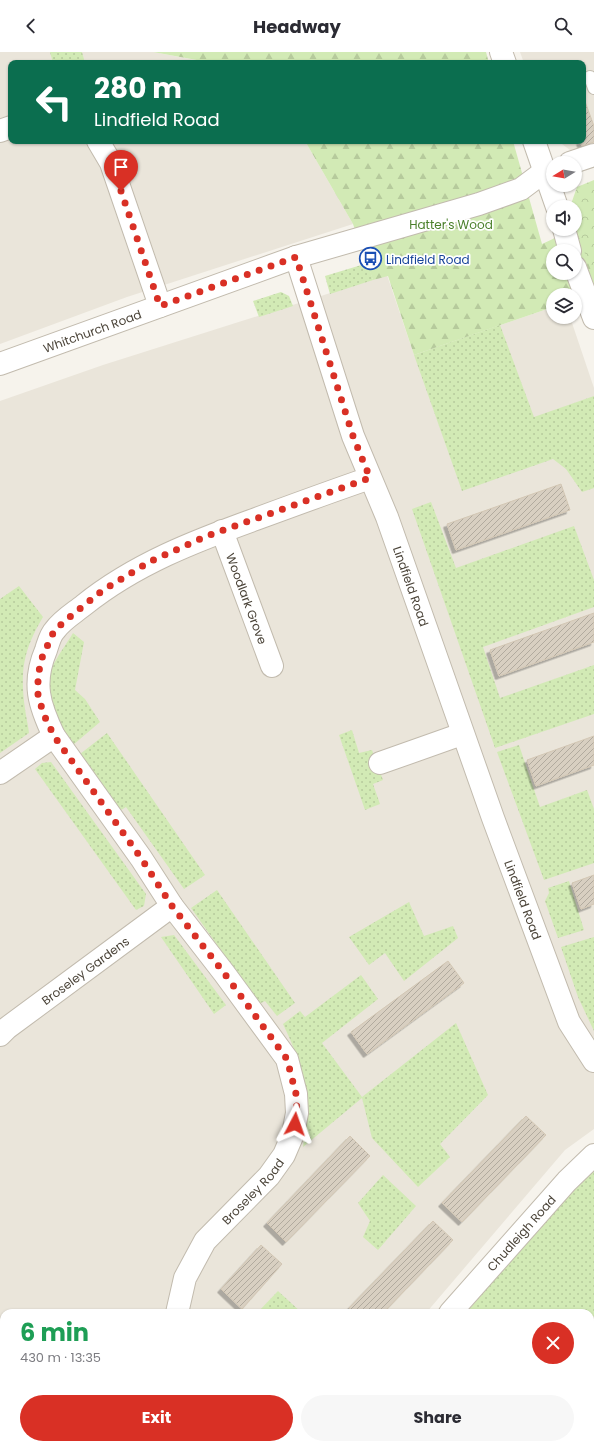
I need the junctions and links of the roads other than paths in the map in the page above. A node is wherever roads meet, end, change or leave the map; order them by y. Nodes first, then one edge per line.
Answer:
1 (100, 144) edge
2 (536, 144) edge
3 (594, 155) edge
4 (582, 159) edge
5 (546, 164) edge
6 (546, 172) edge
7 (296, 257) junction
8 (580, 280) edge
9 (160, 306) junction
10 (594, 318) edge
11 (0, 364) edge
12 (370, 478) junction
13 (222, 531) junction
14 (272, 666) dead end
15 (462, 734) junction
16 (54, 736) junction
17 (380, 763) dead end
18 (0, 773) edge
19 (172, 906) junction
20 (0, 1035) edge
21 (594, 1061) edge
22 (594, 1155) edge
23 (178, 1309) edge
24 (454, 1309) edge

1 - 9 street
2 - 5 street
3 - 4 street
6 - 7 street, Whitchurch Road
7 - 9 street, Whitchurch Road
7 - 12 street, Lindfield Road
8 - 10 street
9 - 11 street, Whitchurch Road
12 - 13 street, Broseley Road
12 - 15 street, Lindfield Road
13 - 14 street, Woodlark Grove
13 - 16 street, Broseley Road
15 - 17 street
15 - 21 street, Lindfield Road
16 - 18 street
16 - 19 street, Broseley Road
19 - 20 street, Broseley Gardens
19 - 23 street, Broseley Road
22 - 24 street, Chudleigh Road

